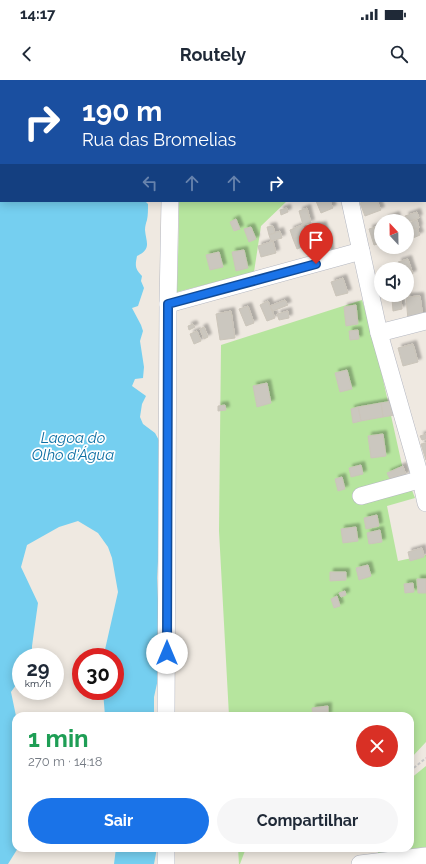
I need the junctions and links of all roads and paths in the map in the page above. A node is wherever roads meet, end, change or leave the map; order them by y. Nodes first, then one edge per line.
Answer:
1 (170, 202) edge
2 (350, 202) edge
3 (361, 251) junction
4 (168, 304) junction
5 (426, 321) edge
6 (379, 333) junction
7 (423, 479) edge
8 (361, 496) dead end
9 (426, 503) edge
10 (166, 712) edge
11 (426, 758) edge
12 (414, 768) edge
13 (166, 852) edge
14 (426, 856) edge
15 (166, 864) edge
16 (365, 864) edge

1 - 4 street
2 - 3 street
3 - 4 street
3 - 6 street
4 - 10 street
5 - 6 street
6 - 7 street
7 - 8 street
7 - 9 street
11 - 12 path
13 - 15 street
14 - 16 street

